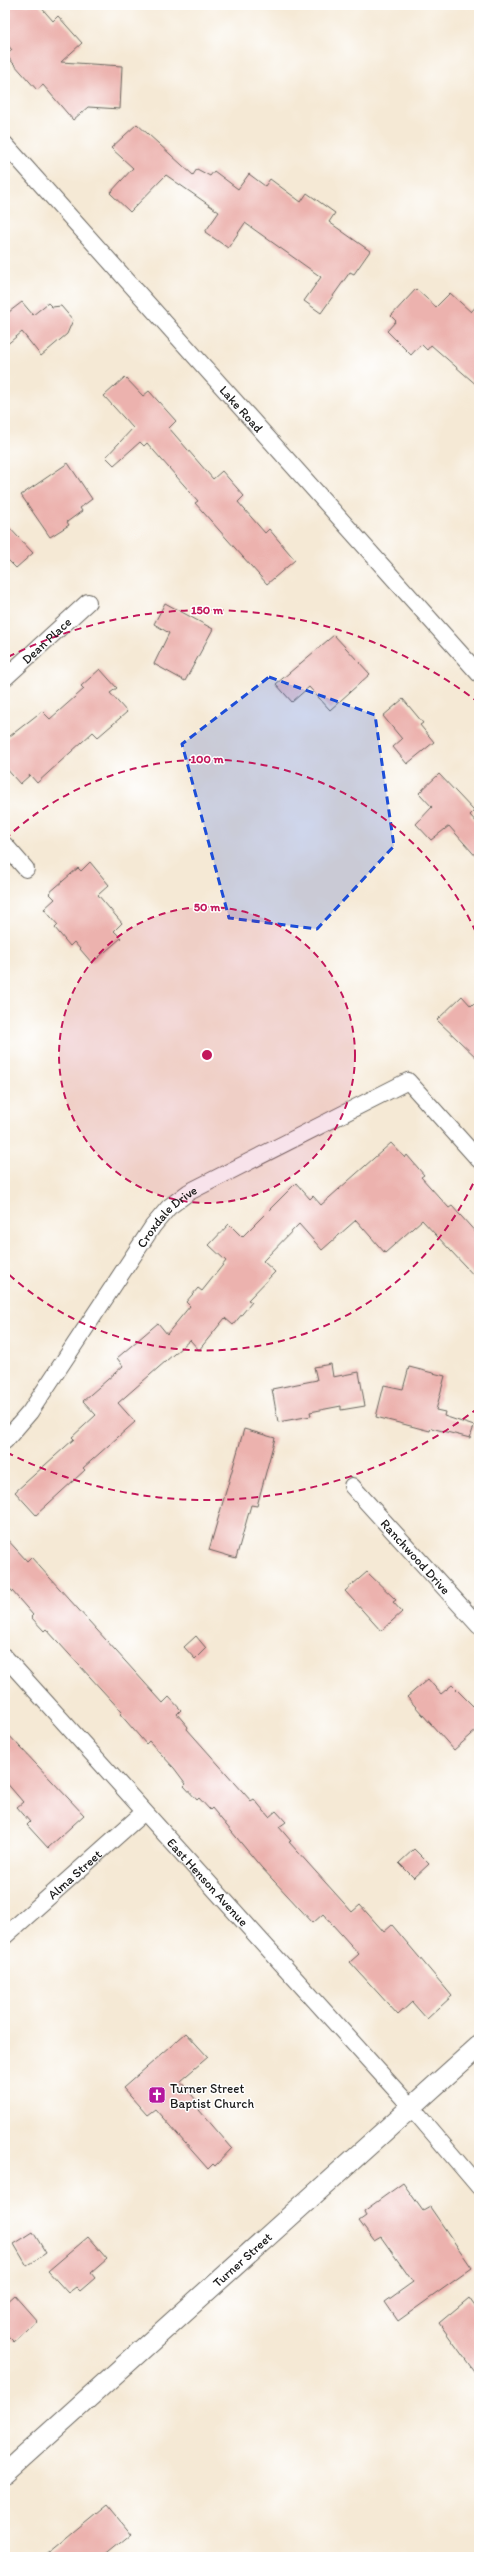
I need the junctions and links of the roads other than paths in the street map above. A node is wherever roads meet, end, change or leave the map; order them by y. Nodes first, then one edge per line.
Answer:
1 (5, 144) edge
2 (88, 602) dead end
3 (479, 674) edge
4 (5, 678) edge
5 (5, 845) edge
6 (26, 869) dead end
7 (479, 1160) edge
8 (5, 1441) edge
9 (352, 1486) dead end
10 (479, 1626) edge
11 (5, 1658) edge
12 (144, 1812) junction
13 (5, 1936) edge
14 (479, 2046) edge
15 (411, 2107) junction
16 (479, 2186) edge
17 (5, 2473) edge

1 - 3 street, Lake Road
2 - 4 street, Dean Place
5 - 6 street
7 - 8 street, Croxdale Drive
9 - 10 street, Ranchwood Drive
11 - 12 street, East Henson Avenue
12 - 13 street, Alma Street
12 - 15 street, East Henson Avenue
14 - 15 street, Turner Street
15 - 16 street, East Henson Avenue
15 - 17 street, Turner Street

